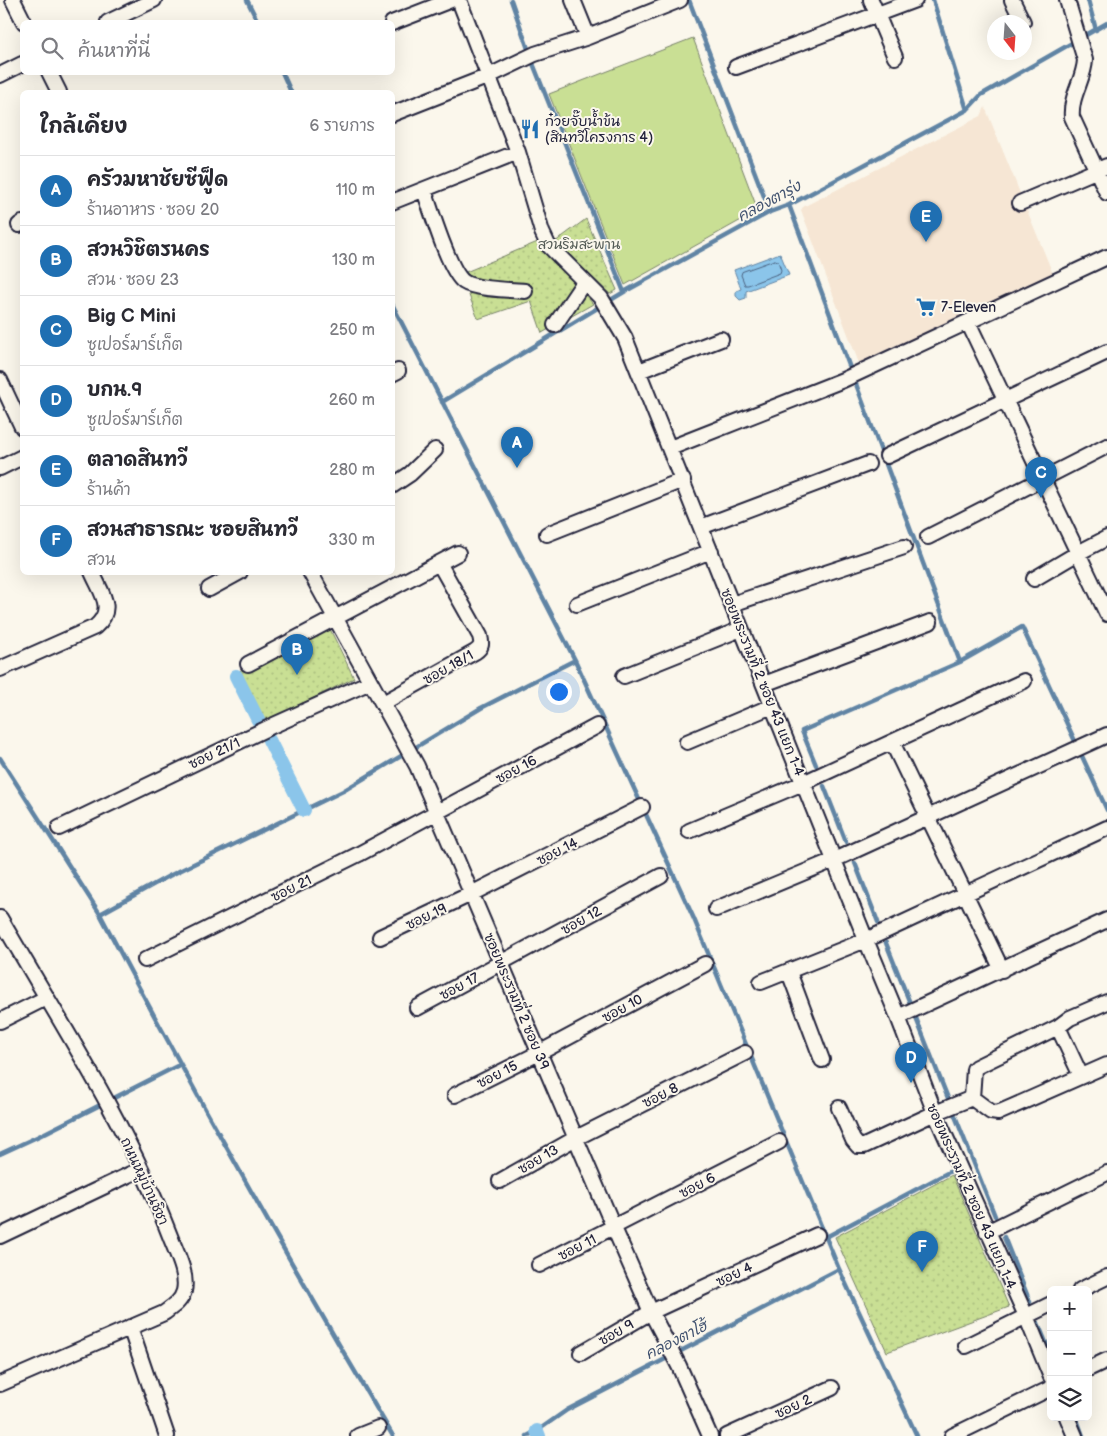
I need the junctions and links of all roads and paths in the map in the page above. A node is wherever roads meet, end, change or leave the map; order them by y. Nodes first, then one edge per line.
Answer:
1 (13, 0) edge
2 (154, 0) edge
3 (451, 0) edge
4 (459, 0) edge
5 (573, 0) edge
6 (871, 0) edge
7 (916, 0) edge
8 (1012, 0) edge
9 (1068, 0) edge
10 (679, 1) edge
11 (876, 14) junction
12 (1020, 15) edge
13 (23, 20) edge
14 (112, 20) edge
15 (395, 22) edge
16 (588, 37) junction
17 (894, 57) dead end
18 (20, 65) edge
19 (736, 68) dead end
20 (0, 75) edge
21 (50, 75) edge
22 (489, 76) junction
23 (58, 90) edge
24 (395, 113) edge
25 (518, 152) junction
26 (1102, 168) edge
27 (424, 190) junction
28 (1107, 193) edge
29 (395, 201) edge
30 (1020, 203) dead end
31 (1107, 257) edge
32 (584, 282) junction
33 (525, 291) dead end
34 (968, 322) junction
35 (556, 325) dead end
36 (722, 339) dead end
37 (1107, 352) edge
38 (639, 371) junction
39 (0, 380) edge
40 (1005, 400) junction
41 (20, 423) edge
42 (1107, 446) edge
43 (670, 448) junction
44 (435, 450) dead end
45 (887, 456) dead end
46 (20, 458) edge
47 (868, 464) dead end
48 (0, 468) edge
49 (1042, 478) junction
50 (683, 480) junction
51 (395, 484) edge
52 (701, 527) junction
53 (547, 534) dead end
54 (928, 538) dead end
55 (1107, 538) edge
56 (904, 547) dead end
57 (711, 551) junction
58 (458, 553) dead end
59 (1078, 553) junction
60 (439, 563) junction
61 (93, 575) edge
62 (235, 575) edge
63 (312, 575) edge
64 (1034, 579) dead end
65 (209, 589) dead end
66 (577, 604) dead end
67 (732, 604) junction
68 (1107, 614) edge
69 (334, 619) junction
70 (930, 622) dead end
71 (741, 629) junction
72 (248, 664) dead end
73 (0, 669) edge
74 (624, 676) dead end
75 (1024, 681) dead end
76 (370, 682) junction
77 (764, 684) junction
78 (383, 703) junction
79 (772, 706) junction
80 (597, 726) dead end
81 (1107, 735) edge
82 (687, 742) dead end
83 (892, 742) junction
84 (803, 783) junction
85 (642, 807) dead end
86 (436, 812) junction
87 (929, 817) junction
88 (59, 828) dead end
89 (1106, 828) edge
90 (689, 832) dead end
91 (834, 860) junction
92 (660, 876) dead end
93 (471, 894) junction
94 (964, 894) junction
95 (716, 909) dead end
96 (0, 918) edge
97 (1107, 920) edge
98 (380, 937) dead end
99 (866, 940) junction
100 (145, 960) dead end
101 (501, 964) junction
102 (705, 964) dead end
103 (1002, 970) junction
104 (789, 972) junction
105 (761, 982) dead end
106 (46, 998) junction
107 (1107, 1002) edge
108 (417, 1008) dead end
109 (898, 1017) junction
110 (0, 1021) edge
111 (1058, 1027) junction
112 (539, 1053) junction
113 (745, 1053) dead end
114 (822, 1060) dead end
115 (1107, 1065) edge
116 (1081, 1076) junction
117 (454, 1095) dead end
118 (972, 1098) junction
119 (839, 1108) dead end
120 (935, 1113) junction
121 (576, 1138) junction
122 (779, 1142) dead end
123 (141, 1169) junction
124 (1107, 1173) edge
125 (500, 1181) dead end
126 (614, 1228) junction
127 (987, 1232) junction
128 (0, 1236) edge
129 (817, 1236) dead end
130 (539, 1266) dead end
131 (1107, 1277) edge
132 (1088, 1286) edge
133 (1047, 1306) edge
134 (651, 1312) junction
135 (1026, 1316) junction
136 (130, 1327) junction
137 (966, 1346) dead end
138 (581, 1353) dead end
139 (1107, 1360) edge
140 (1092, 1367) edge
141 (1050, 1376) edge
142 (0, 1384) edge
143 (832, 1388) dead end
144 (1047, 1390) edge
145 (1069, 1421) edge
146 (378, 1428) dead end
147 (167, 1436) edge
148 (358, 1436) edge
149 (710, 1436) edge
150 (727, 1436) edge
151 (952, 1436) edge
152 (1075, 1436) edge

1 - 13 street
2 - 14 street
3 - 15 street
4 - 22 street, ซอยพระรามที่ 2 ซอย 43 แยก 1-4
5 - 16 street
6 - 11 street
7 - 11 street
8 - 12 street
9 - 26 street
10 - 16 street
11 - 17 street
11 - 19 street
16 - 22 street
18 - 20 street
21 - 23 street
22 - 24 street
22 - 25 street, ซอยพระรามที่ 2 ซอย 43 แยก 1-4
25 - 27 street
25 - 32 street, ซอยพระรามที่ 2 ซอย 43 แยก 1-4
26 - 28 street
26 - 30 street
27 - 29 street
27 - 33 street
31 - 34 street
32 - 35 street
32 - 38 street, ซอยพระรามที่ 2 ซอย 43 แยก 1-4
34 - 40 street
34 - 43 street
36 - 38 street
37 - 40 street
38 - 43 street, ซอยพระรามที่ 2 ซอย 43 แยก 1-4
39 - 41 street
40 - 45 street
40 - 49 street
42 - 49 street
43 - 50 street, ซอยพระรามที่ 2 ซอย 43 แยก 1-4
44 - 51 street
46 - 48 street
47 - 52 street
49 - 54 street
49 - 59 street
50 - 52 street, ซอยพระรามที่ 2 ซอย 43 แยก 1-4
50 - 53 street
52 - 57 street, ซอยพระรามที่ 2 ซอย 43 แยก 1-4
55 - 59 street
56 - 67 street
57 - 66 street
57 - 67 street, ซอยพระรามที่ 2 ซอย 43 แยก 1-4
58 - 60 street
59 - 64 street
59 - 68 street
60 - 69 street
60 - 78 street, ซอย 18/1
61 - 73 street
62 - 65 street
63 - 69 street, ซอยพระรามที่ 2 ซอย 39
67 - 71 street, ซอยพระรามที่ 2 ซอย 43 แยก 1-4
69 - 72 street
69 - 76 street, ซอยพระรามที่ 2 ซอย 39
70 - 77 street
71 - 74 street
71 - 77 street, ซอยพระรามที่ 2 ซอย 43 แยก 1-4
75 - 83 street
76 - 78 street, ซอยพระรามที่ 2 ซอย 39
76 - 88 street, ซอย 21/1
77 - 79 street, ซอยพระรามที่ 2 ซอย 43 แยก 1-4
78 - 86 street, ซอยพระรามที่ 2 ซอย 39
79 - 82 street
79 - 84 street, ซอยพระรามที่ 2 ซอย 43 แยก 1-4
80 - 86 street, ซอย 16
81 - 87 street
83 - 84 street
83 - 87 street
84 - 90 street
84 - 91 street, ซอยพระรามที่ 2 ซอย 43 แยก 1-4
85 - 93 street, ซอย 14
86 - 93 street, ซอยพระรามที่ 2 ซอย 39
86 - 100 street, ซอย 21
87 - 91 street
87 - 94 street
89 - 94 street
91 - 95 street
91 - 99 street, ซอยพระรามที่ 2 ซอย 43 แยก 1-4
92 - 101 street, ซอย 12
93 - 98 street, ซอย 19
93 - 101 street, ซอยพระรามที่ 2 ซอย 39
94 - 99 street
94 - 103 street
96 - 106 street, ถนนหมู่บ้านชิชา
97 - 103 street
99 - 104 street
99 - 109 street, ซอยพระรามที่ 2 ซอย 43 แยก 1-4
101 - 108 street, ซอย 17
101 - 112 street, ซอยพระรามที่ 2 ซอย 39
102 - 112 street, ซอย 10
103 - 109 street
104 - 105 street
104 - 114 street
106 - 110 street
106 - 123 street, ถนนหมู่บ้านชิชา
107 - 111 street
109 - 120 street, ซอยพระรามที่ 2 ซอย 43 แยก 1-4
111 - 116 street
111 - 118 street
112 - 117 street, ซอย 15
112 - 121 street, ซอยพระรามที่ 2 ซอย 39
113 - 121 street, ซอย 8
115 - 116 street
116 - 118 street
118 - 120 street
119 - 120 street
120 - 127 street, ซอยพระรามที่ 2 ซอย 43 แยก 1-4
121 - 125 street, ซอย 13
121 - 126 street, ซอยพระรามที่ 2 ซอย 39
122 - 126 street, ซอย 6
123 - 128 street
123 - 136 street, ถนนหมู่บ้านชิชา
124 - 127 street
126 - 130 street, ซอย 11
126 - 134 street, ซอยพระรามที่ 2 ซอย 39
127 - 135 street, ซอยพระรามที่ 2 ซอย 43 แยก 1-4
129 - 134 street, ซอย 4
131 - 132 street
133 - 135 street
134 - 138 street, ซอย 9
134 - 149 street, ซอยพระรามที่ 2 ซอย 39
135 - 137 street
135 - 141 street, ซอยพระรามที่ 2 ซอย 43 แยก 1-4
136 - 142 street, ถนนหมู่บ้านชิชา
136 - 147 street
139 - 140 street
143 - 150 street, ซอย 2
144 - 151 street
145 - 152 street
146 - 148 street

